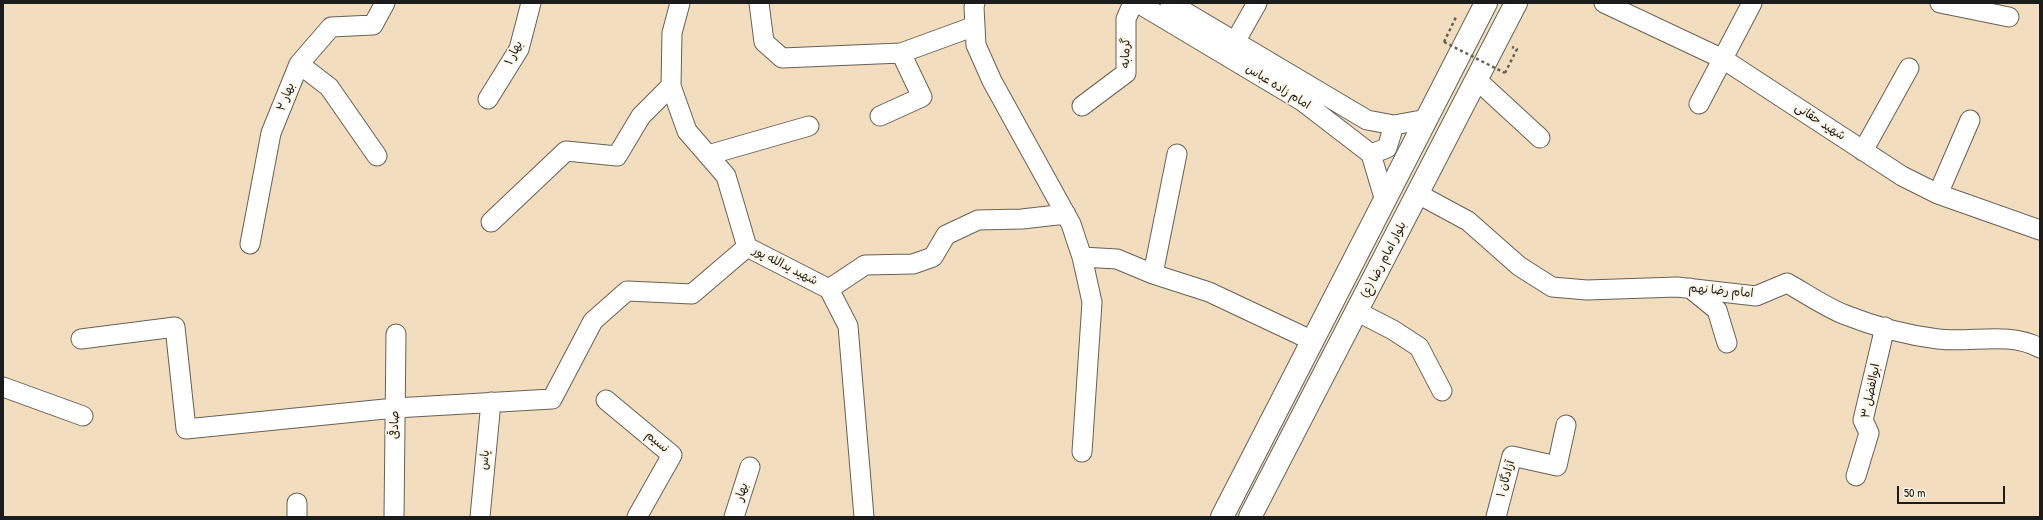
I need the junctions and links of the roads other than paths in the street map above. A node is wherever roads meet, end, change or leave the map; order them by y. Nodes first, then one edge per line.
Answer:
1 (385, 3) edge
2 (531, 3) edge
3 (680, 3) edge
4 (760, 3) edge
5 (976, 3) edge
6 (1134, 3) edge
7 (1138, 3) edge
8 (1170, 3) edge
9 (1257, 3) edge
10 (1486, 3) edge
11 (1516, 3) edge
12 (1604, 3) edge
13 (1752, 3) edge
14 (1940, 3) edge
15 (2009, 17) dead end
16 (975, 26) junction
17 (1235, 42) junction
18 (902, 53) junction
19 (1723, 59) junction
20 (299, 64) junction
21 (1909, 68) dead end
22 (1477, 80) junction
23 (671, 86) junction
24 (488, 99) dead end
25 (1699, 104) dead end
26 (1082, 106) dead end
27 (880, 116) dead end
28 (1428, 119) junction
29 (1970, 120) dead end
30 (1394, 125) junction
31 (808, 126) dead end
32 (1540, 138) dead end
33 (1863, 151) junction
34 (1177, 154) dead end
35 (1371, 154) junction
36 (708, 155) junction
37 (377, 156) dead end
38 (1418, 194) junction
39 (1938, 194) junction
40 (1385, 201) junction
41 (1066, 214) junction
42 (491, 222) dead end
43 (2040, 230) edge
44 (250, 244) dead end
45 (747, 247) junction
46 (1082, 257) junction
47 (1153, 274) junction
48 (1690, 288) junction
49 (829, 289) junction
50 (1358, 312) junction
51 (1884, 328) junction
52 (396, 334) dead end
53 (81, 339) dead end
54 (1313, 341) junction
55 (1727, 343) dead end
56 (2040, 348) edge
57 (3, 387) edge
58 (1442, 391) dead end
59 (606, 400) dead end
60 (491, 402) junction
61 (395, 408) junction
62 (83, 416) dead end
63 (1566, 425) dead end
64 (1082, 452) dead end
65 (750, 467) dead end
66 (1856, 476) dead end
67 (394, 517) edge
68 (480, 517) edge
69 (637, 517) edge
70 (734, 517) edge
71 (864, 517) edge
72 (1222, 517) edge
73 (1250, 517) edge
74 (1496, 517) edge

1 - 20 street, بهار ۲
2 - 24 street, بهار ۱
3 - 23 street, شهید یدالله پور
4 - 18 street
5 - 16 street
6 - 26 street, گرمابه
7 - 35 street, امام زاده عباس
8 - 17 street, امام زاده عباس
9 - 17 street
10 - 28 highway
11 - 22 highway, بلوار امام رضا (ع)
12 - 19 street, شهید حقانی
13 - 19 street
14 - 15 street
16 - 18 street
16 - 41 street
17 - 30 street, امام زاده عباس
18 - 27 street
19 - 25 street
19 - 33 street, شهید حقانی
20 - 37 street
20 - 44 street, بهار ۲
21 - 33 street
22 - 32 street
22 - 38 highway, بلوار امام رضا (ع)
23 - 36 street, شهید یدالله پور
23 - 42 street
28 - 30 street, امام زاده عباس
28 - 40 highway
29 - 39 street
30 - 35 street
31 - 36 street
33 - 39 street, شهید حقانی
34 - 47 street
35 - 40 street
36 - 45 street, شهید یدالله پور
38 - 48 street, امام رضا نهم
38 - 50 highway, بلوار امام رضا (ع)
39 - 43 street, شهید حقانی
40 - 54 highway
41 - 46 street
41 - 49 street
45 - 49 street, شهید یدالله پور
45 - 60 street
46 - 47 street
46 - 64 street
47 - 54 street
48 - 51 street, امام رضا نهم
48 - 55 street
49 - 71 street, شهید یدالله پور
50 - 58 street
50 - 73 highway, بلوار امام رضا (ع)
51 - 56 street, امام رضا نهم
51 - 66 street, ابوالفضل ۳
52 - 61 street, صادقی
53 - 61 street
54 - 72 highway
57 - 62 street
59 - 69 street, نسیم
60 - 61 street
60 - 68 street, یاس
61 - 67 street, صادقی
63 - 74 street, آزادگان ۱
65 - 70 street, بهار

